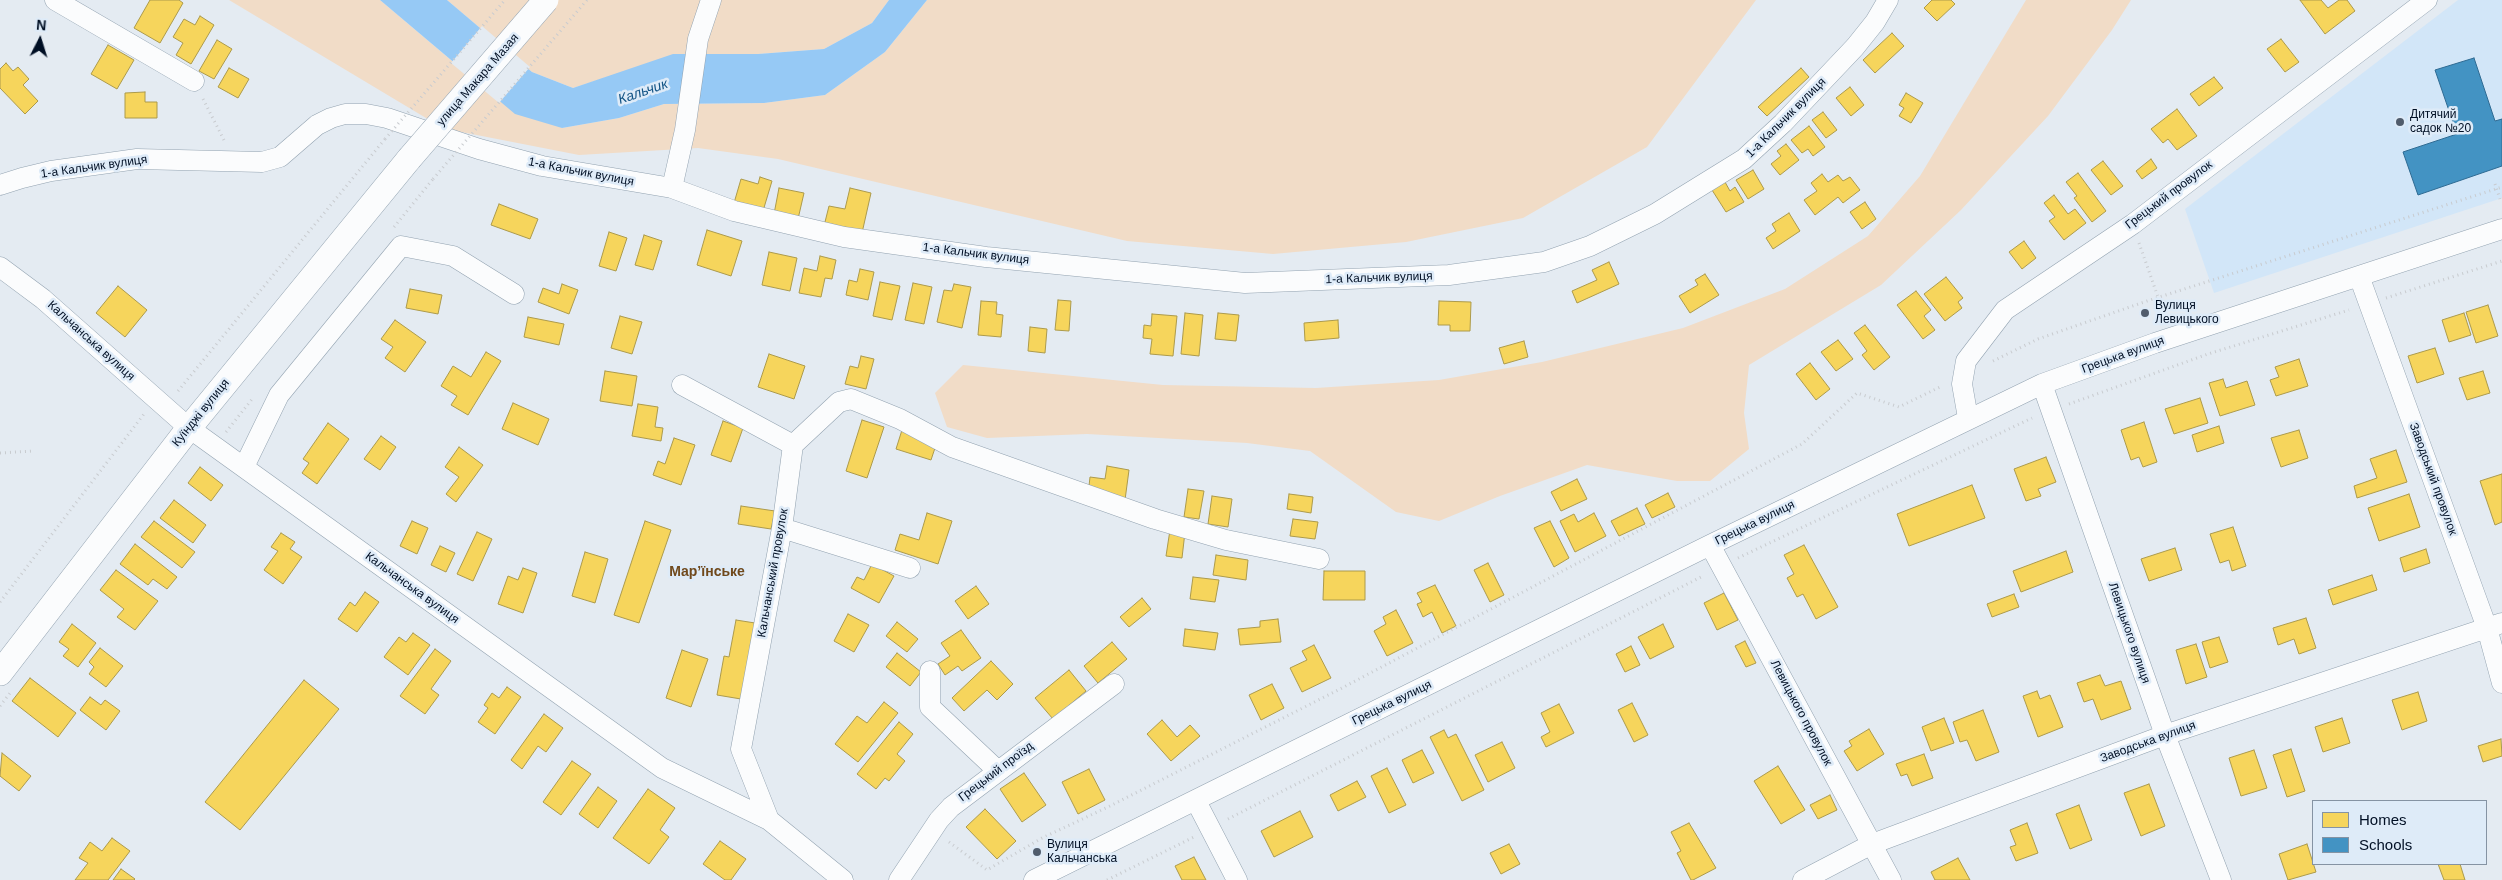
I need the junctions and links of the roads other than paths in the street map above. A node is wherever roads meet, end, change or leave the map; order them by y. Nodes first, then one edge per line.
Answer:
1 (55, 0) edge
2 (546, 0) edge
3 (711, 0) edge
4 (1888, 0) edge
5 (2427, 0) edge
6 (194, 81) road end
7 (409, 159) joint
8 (0, 185) edge
9 (672, 188) junction
10 (2502, 229) edge
11 (0, 267) edge
12 (2359, 276) junction
13 (514, 294) dead end
14 (2042, 384) junction
15 (682, 385) dead end
16 (1968, 418) junction
17 (189, 428) junction
18 (793, 445) junction
19 (244, 467) junction
20 (782, 528) junction
21 (1710, 545) junction
22 (1319, 559) dead end
23 (910, 568) dead end
24 (2495, 626) edge
25 (930, 671) dead end
26 (0, 673) edge
27 (2502, 683) edge
28 (1114, 684) dead end
29 (2165, 735) junction
30 (998, 771) junction
31 (1196, 801) junction
32 (769, 820) junction
33 (1872, 844) junction
34 (843, 880) edge
35 (899, 880) edge
36 (1034, 880) edge
37 (1237, 880) edge
38 (1803, 880) edge
39 (1891, 880) edge
40 (2222, 880) edge

1 - 6 street
2 - 7 main road, улица Макара Мазая, bridge
3 - 9 street
4 - 9 street, 1-а Кальчик вулиця
5 - 16 street, Грецький провулок
7 - 17 main road, Куїнджі вулиця
8 - 9 street, 1-а Кальчик вулиця
10 - 12 street, Грецька вулиця
11 - 17 street, Кальчанська вулиця
12 - 14 street, Грецька вулиця
12 - 24 street, Заводський провулок
13 - 19 street
14 - 16 street, Грецька вулиця
14 - 29 street, Левицького вулиця
15 - 18 street
16 - 21 street, Грецька вулиця
17 - 19 street, Кальчанська вулиця
17 - 26 main road, Куїнджі вулиця
18 - 20 street, Кальчанський провулок
18 - 22 street
19 - 32 street, Кальчанська вулиця
20 - 23 street
20 - 32 street, Кальчанський провулок
21 - 31 street, Грецька вулиця
21 - 33 street, Левицького провулок
24 - 27 street, Заводський провулок
24 - 29 street, Заводська вулиця
25 - 30 street
28 - 30 street, Грецький проїзд
29 - 33 street, Заводська вулиця
29 - 40 street, Левицького вулиця
30 - 35 street, Грецький проїзд
31 - 36 street, Грецька вулиця
31 - 37 street
32 - 34 street, Кальчанська вулиця
33 - 38 street, Заводська вулиця
33 - 39 street, Левицького провулок

